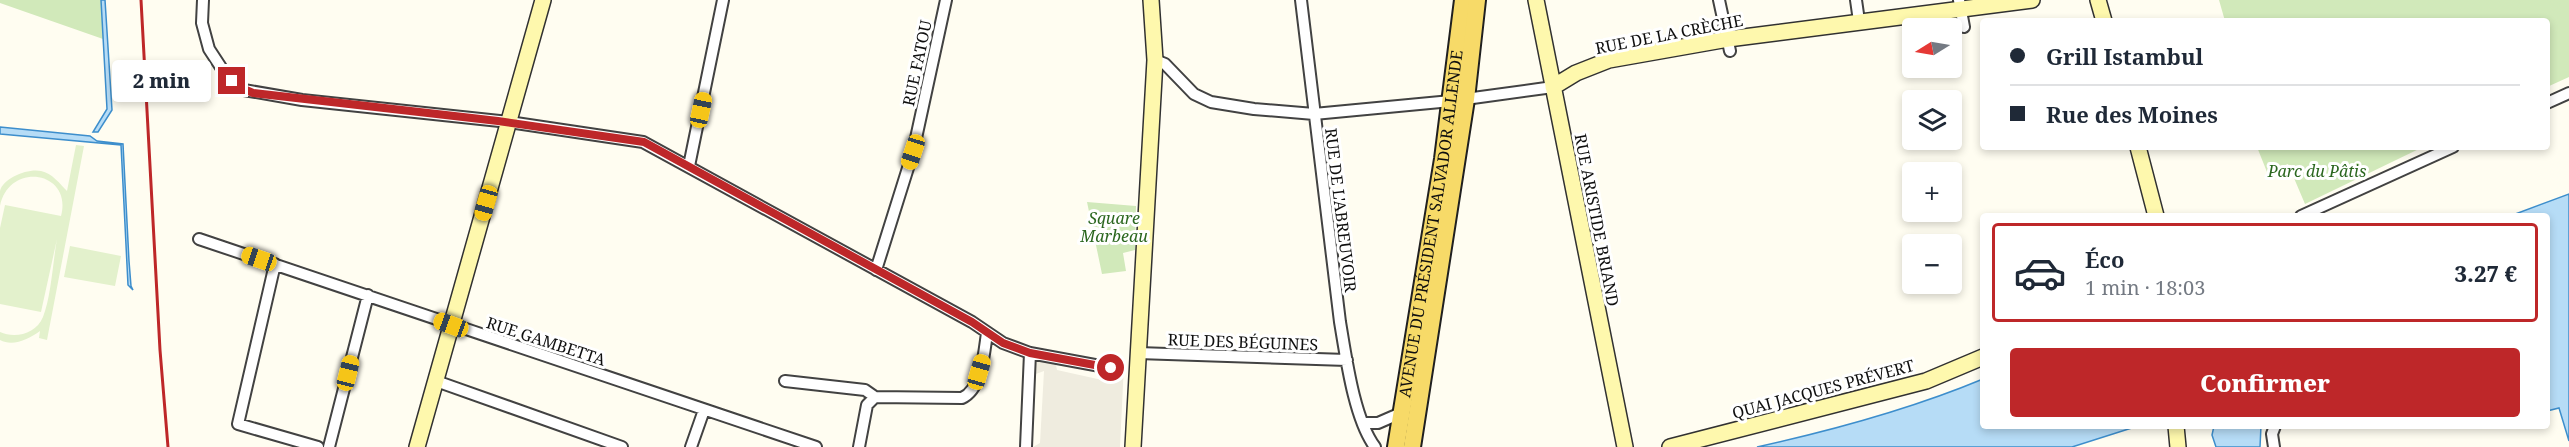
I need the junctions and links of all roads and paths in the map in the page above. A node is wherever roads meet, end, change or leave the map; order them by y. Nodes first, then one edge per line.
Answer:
1 (203, 0) edge
2 (543, 0) edge
3 (723, 0) edge
4 (946, 0) edge
5 (1151, 0) edge
6 (1301, 0) edge
7 (1462, 0) edge
8 (1477, 0) edge
9 (1536, 0) edge
10 (1719, 0) edge
11 (1856, 0) edge
12 (2031, 0) edge
13 (2098, 0) edge
14 (1962, 15) edge
15 (2103, 18) edge
16 (1858, 21) junction
17 (1729, 45) junction
18 (1155, 60) junction
19 (1553, 87) junction
20 (2569, 93) edge
21 (1459, 100) junction
22 (2550, 102) edge
23 (1314, 114) junction
24 (509, 122) junction
25 (2139, 150) edge
26 (2446, 150) edge
27 (689, 166) junction
28 (2155, 213) edge
29 (2308, 213) edge
30 (199, 239) dead end
31 (275, 264) junction
32 (876, 270) junction
33 (368, 295) junction
34 (451, 325) junction
35 (987, 333) junction
36 (1033, 353) junction
37 (1138, 353) junction
38 (1980, 358) edge
39 (1347, 360) junction
40 (1111, 368) dead end
41 (436, 381) junction
42 (785, 381) dead end
43 (1404, 395) junction
44 (875, 397) junction
45 (704, 410) junction
46 (1401, 413) junction
47 (1363, 423) junction
48 (2176, 429) edge
49 (2274, 429) edge
50 (318, 447) edge
51 (329, 447) edge
52 (417, 447) edge
53 (622, 447) edge
54 (692, 447) edge
55 (816, 447) edge
56 (859, 447) edge
57 (1026, 447) edge
58 (1133, 447) edge
59 (1375, 447) edge
60 (1396, 447) edge
61 (1403, 447) edge
62 (1412, 447) edge
63 (1625, 447) edge
64 (1670, 447) edge
65 (2178, 447) edge
66 (2274, 447) edge

1 - 24 street
2 - 24 street
3 - 27 street
4 - 32 street, RUE FATOU
5 - 18 street
6 - 23 street, RUE DE L'ABREUVOIR
7 - 21 main road, AVENUE DU PRÉSIDENT SALVADOR ALLENDE
8 - 21 main road, AVENUE DU PRÉSIDENT SALVADOR ALLENDE
9 - 19 street, RUE ARISTIDE BRIAND
10 - 17 street
11 - 16 street
12 - 14 street, RUE DE LA CRÈCHE
13 - 15 street
14 - 16 street, RUE DE LA CRÈCHE
16 - 17 street, RUE DE LA CRÈCHE
17 - 19 street, RUE DE LA CRÈCHE
18 - 23 street, RUE DE LA CRÈCHE
18 - 37 street
19 - 21 street, RUE DE LA CRÈCHE
19 - 63 street, RUE ARISTIDE BRIAND
20 - 22 street
21 - 23 street, RUE DE LA CRÈCHE
21 - 43 main road, AVENUE DU PRÉSIDENT SALVADOR ALLENDE
21 - 62 main road, AVENUE DU PRÉSIDENT SALVADOR ALLENDE
23 - 39 street, RUE DE L'ABREUVOIR
24 - 27 street
24 - 34 street
25 - 28 street
26 - 29 street
27 - 32 street
30 - 31 street, RUE GAMBETTA
31 - 33 street, RUE GAMBETTA
31 - 50 street
32 - 35 street
33 - 34 street, RUE GAMBETTA
33 - 51 street
34 - 41 street
34 - 45 street, RUE GAMBETTA
35 - 36 street
35 - 44 street
36 - 40 street
36 - 57 street
37 - 39 street, RUE DES BÉGUINES
37 - 58 street
38 - 64 street, QUAI JACQUES PRÉVERT
39 - 47 street, RUE DE L'ABREUVOIR
41 - 52 street
41 - 53 street
42 - 44 street
43 - 46 main road, AVENUE DU PRÉSIDENT SALVADOR ALLENDE
43 - 61 street
44 - 56 street
45 - 54 street
45 - 55 street, RUE GAMBETTA
46 - 47 street
46 - 60 main road, AVENUE DU PRÉSIDENT SALVADOR ALLENDE
47 - 59 street, RUE DE L'ABREUVOIR
48 - 65 street
49 - 66 street

